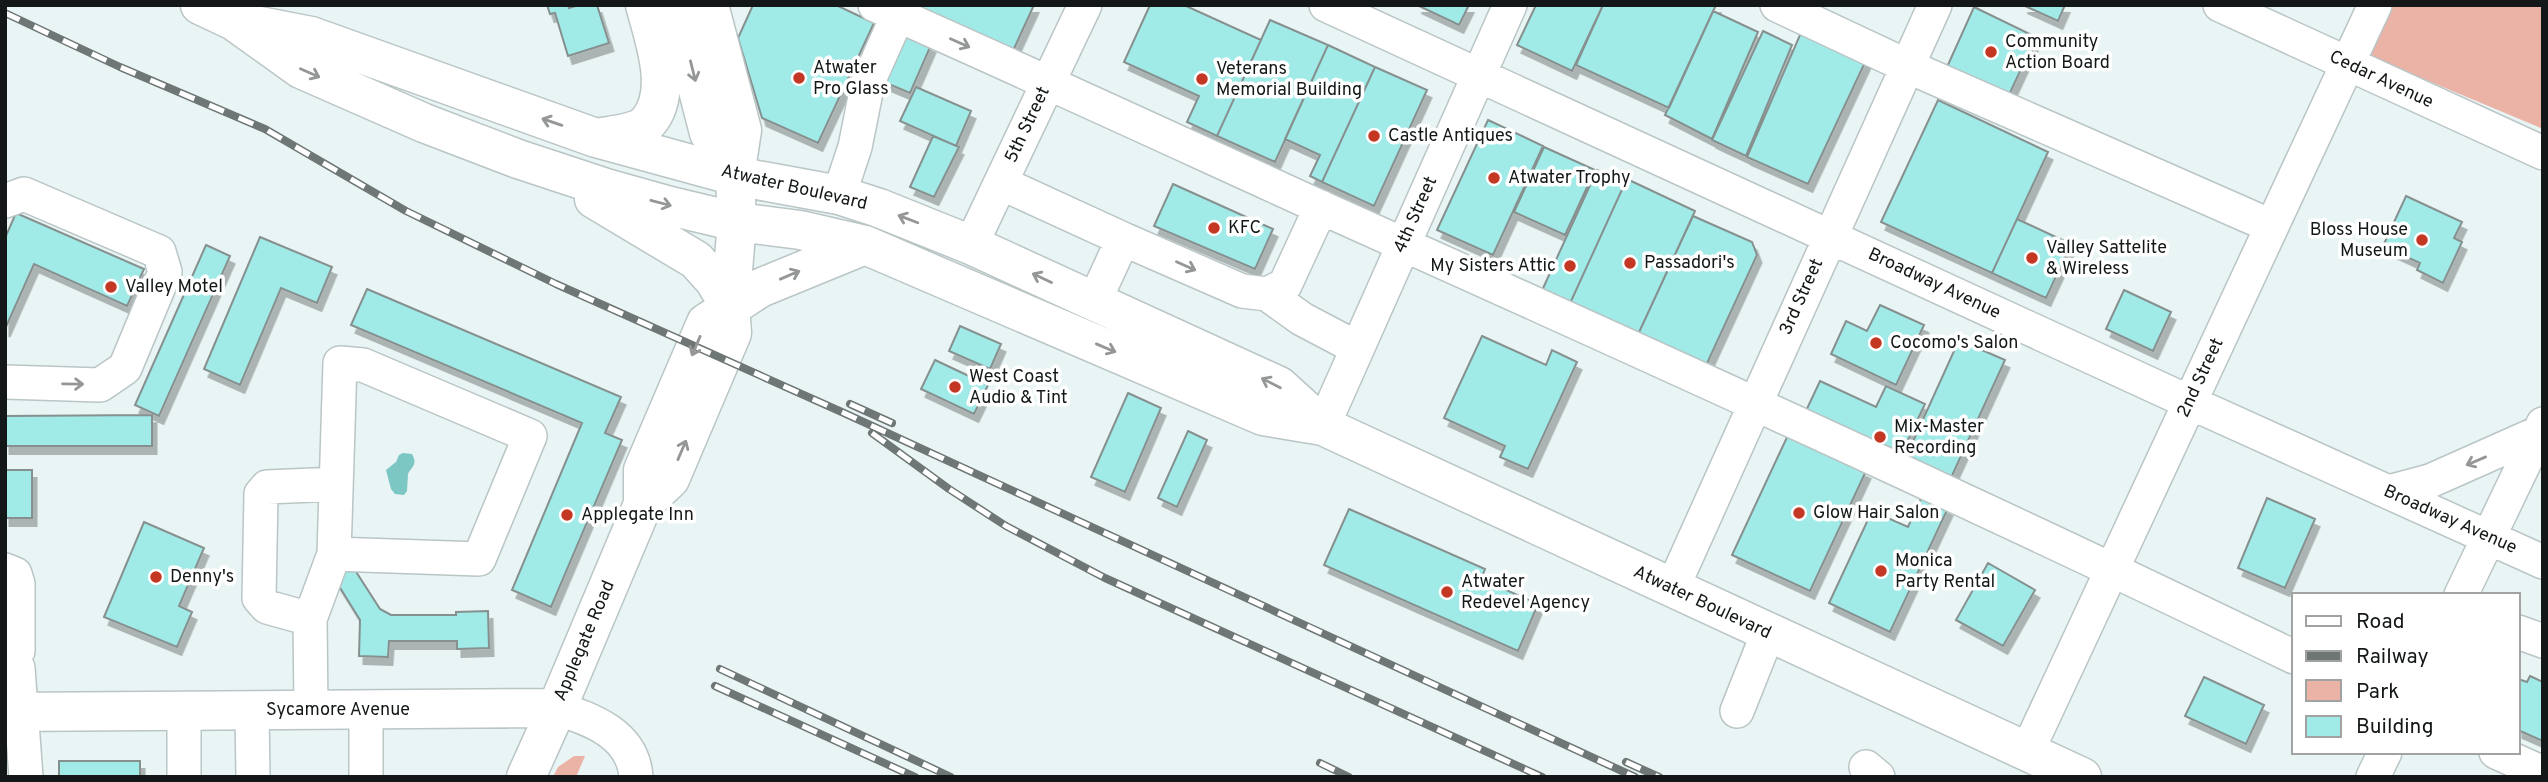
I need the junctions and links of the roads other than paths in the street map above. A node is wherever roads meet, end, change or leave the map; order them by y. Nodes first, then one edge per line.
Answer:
1 (200, 5) edge
2 (645, 5) edge
3 (676, 5) edge
4 (709, 5) edge
5 (1085, 5) edge
6 (1326, 5) edge
7 (1510, 5) edge
8 (1777, 5) edge
9 (1935, 5) edge
10 (2220, 5) edge
11 (2375, 5) edge
12 (886, 10) edge
13 (238, 13) edge
14 (2347, 64) junction
15 (1907, 66) junction
16 (1478, 75) junction
17 (1048, 81) junction
18 (596, 138) junction
19 (2543, 153) edge
20 (541, 167) junction
21 (735, 176) junction
22 (1001, 183) junction
23 (839, 195) junction
24 (15, 197) edge
25 (1321, 207) junction
26 (737, 222) junction
27 (2271, 226) junction
28 (1829, 236) junction
29 (1123, 239) junction
30 (1403, 243) junction
31 (865, 245) junction
32 (971, 245) junction
33 (1267, 294) junction
34 (1094, 302) junction
35 (730, 306) junction
36 (1357, 348) junction
37 (5, 382) edge
38 (2189, 402) junction
39 (1755, 403) junction
40 (1323, 426) junction
41 (2541, 428) edge
42 (336, 484) junction
43 (2389, 492) junction
44 (2488, 537) junction
45 (334, 554) junction
46 (2543, 562) edge
47 (2112, 569) junction
48 (5, 570) edge
49 (1672, 589) junction
50 (2462, 593) edge
51 (310, 619) junction
52 (1768, 633) junction
53 (2520, 633) edge
54 (2543, 641) edge
55 (2292, 656) edge
56 (8, 662) edge
57 (557, 708) junction
58 (311, 710) junction
59 (366, 710) junction
60 (252, 711) junction
61 (1737, 711) dead end
62 (13, 712) edge
63 (184, 712) junction
64 (2027, 752) junction
65 (2384, 754) edge
66 (2500, 754) edge
67 (2543, 773) edge
68 (26, 777) edge
69 (184, 777) edge
70 (253, 777) edge
71 (366, 777) edge
72 (526, 777) edge
73 (636, 777) edge
74 (2082, 777) edge
75 (2373, 777) edge

1 - 13 main road, Atwater Boulevard
2 - 18 main road
3 -> 21 main road
4 - 21 main road, Applegate Road
5 - 17 street, 5th Street
6 - 16 street, Broadway Avenue
7 - 16 street, 4th Street
8 - 15 street
9 - 15 street, 3rd Street
10 - 14 street, Cedar Avenue
11 - 14 street, 2nd Street
12 -> 17 street
12 - 23 street
18 -> 13 main road, Atwater Boulevard
13 -> 20 main road, Atwater Boulevard
14 - 19 street, Cedar Avenue
14 - 27 street, 2nd Street
15 - 27 street
15 - 28 street, 3rd Street
16 - 28 street, Broadway Avenue
16 - 30 street, 4th Street
17 - 22 street, 5th Street
17 - 25 street
18 - 21 main road, Atwater Boulevard
20 -> 26 main road, Atwater Boulevard
20 - 35 main road
21 - 23 main road, Atwater Boulevard
21 - 26 main road, Applegate Road
22 - 29 street
22 - 32 street, 5th Street
32 -> 23 main road, Atwater Boulevard
37 -> 24 street
25 - 30 street
25 - 33 street
26 - 31 main road, Atwater Boulevard
26 - 35 main road, Applegate Road
27 - 38 street, 2nd Street
28 - 38 street, Broadway Avenue
28 - 39 street, 3rd Street
29 -> 33 street
29 - 34 street
30 - 36 street, 4th Street
30 - 39 street
35 -> 31 main road
31 -> 40 main road, Atwater Boulevard
34 -> 32 main road, Atwater Boulevard
33 - 36 street
40 -> 34 main road, Atwater Boulevard
35 - 57 main road, Applegate Road
36 - 40 street, 4th Street
38 - 43 street, Broadway Avenue
38 - 47 street, 2nd Street
39 - 47 street
39 - 49 street, 3rd Street
40 - 49 main road, Atwater Boulevard
41 -> 43 street
41 - 44 street
42 - 45 street
42 - 45 street
42 - 51 street
43 - 44 street, Broadway Avenue
44 - 46 street, Broadway Avenue
44 - 50 street
45 - 51 street
47 - 55 street
47 - 64 street, 2nd Street
48 - 56 street
49 - 52 main road, Atwater Boulevard
51 - 58 street
52 - 61 street
52 - 64 main road, Atwater Boulevard
53 - 54 street
56 - 62 street
57 - 59 main road, Sycamore Avenue
57 - 72 main road, Applegate Road
57 - 73 street, Sycamore Avenue
58 - 59 main road, Sycamore Avenue
58 - 60 main road, Sycamore Avenue
59 - 71 street
60 - 63 main road, Sycamore Avenue
60 - 70 street
62 - 63 main road, Sycamore Avenue
62 - 68 street
63 - 69 street
64 - 74 main road, Atwater Boulevard
65 - 75 street
66 - 67 street

